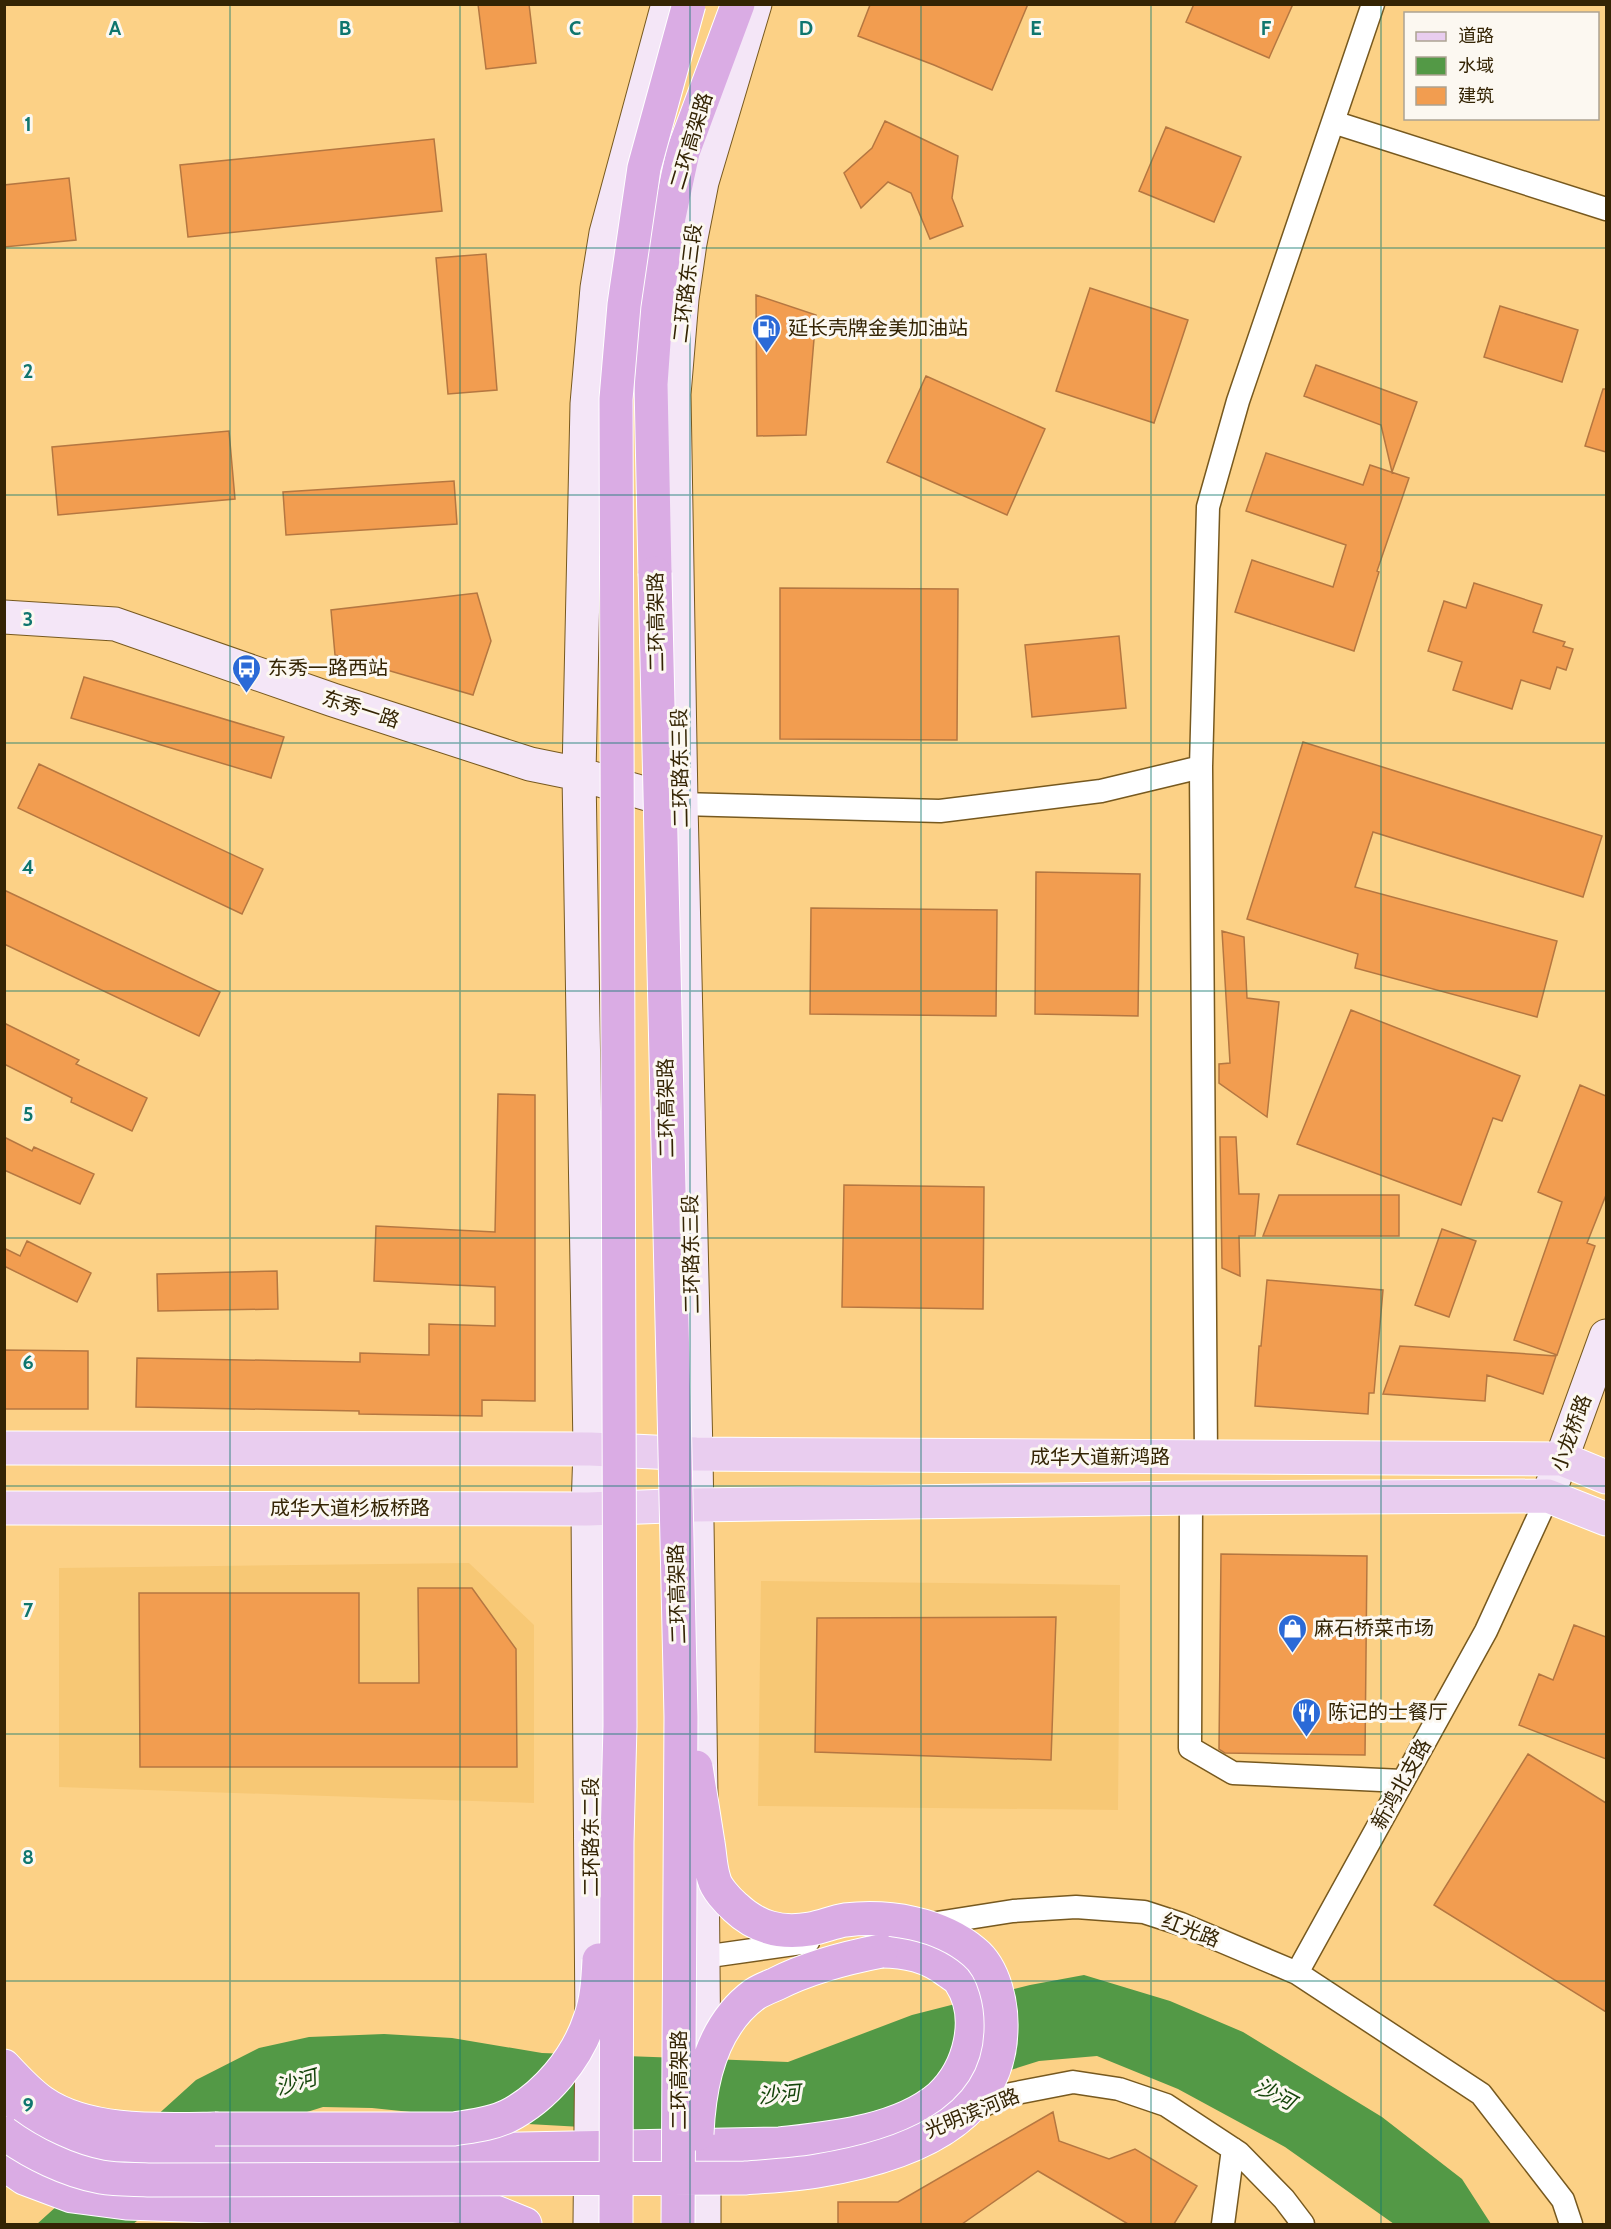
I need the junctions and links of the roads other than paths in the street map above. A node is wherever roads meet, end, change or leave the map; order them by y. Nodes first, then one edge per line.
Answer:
1 (668, 4) edge
2 (689, 4) edge
3 (738, 4) edge
4 (755, 4) edge
5 (1373, 4) edge
6 (1333, 122) junction
7 (1606, 209) edge
8 (4, 617) edge
9 (1201, 767) junction
10 (579, 774) junction
11 (681, 804) junction
12 (1606, 1336) edge
13 (4, 1448) edge
14 (590, 1449) junction
15 (696, 1454) junction
16 (1206, 1458) junction
17 (1562, 1459) junction
18 (1606, 1477) edge
19 (1548, 1496) junction
20 (1191, 1498) junction
21 (695, 1505) junction
22 (4, 1508) edge
23 (588, 1509) junction
24 (1606, 1520) edge
25 (681, 1717) junction
26 (1402, 1781) junction
27 (617, 1842) junction
28 (704, 1957) junction
29 (1297, 1973) junction
30 (4, 2067) edge
31 (4, 2090) edge
32 (4, 2133) edge
33 (1233, 2149) junction
34 (4, 2164) edge
35 (704, 2166) junction
36 (525, 2224) edge
37 (590, 2224) edge
38 (616, 2224) edge
39 (680, 2224) edge
40 (704, 2224) edge
41 (1223, 2224) edge
42 (1303, 2224) edge
43 (1570, 2224) edge

1 - 10 main road
2 - 27 highway, 二环高架路, bridge
3 - 25 highway, 二环高架路, bridge
4 - 11 main road, 二环路东三段
5 - 6 street
6 - 7 street
6 - 9 street
8 - 10 main road, 东秀一路
9 - 11 street
9 - 16 street
10 - 11 main road, 东秀一路
10 - 14 main road
11 - 15 main road, 二环路东三段
12 - 17 main road, 小龙桥路
13 - 14 main road
14 - 15 main road, 成华大道新鸿路
14 - 23 main road, 二环路东二段
15 - 16 main road, 成华大道新鸿路
15 - 21 main road, 二环路东三段
16 - 17 main road, 成华大道新鸿路
17 - 18 main road, 成华大道新鸿路
17 - 19 main road, 小龙桥路
19 - 20 main road, 成华大道新鸿路
19 - 24 main road, 成华大道新鸿路
19 - 26 street, 新鸿北支路
20 - 21 main road, 成华大道新鸿路
20 - 26 street
21 - 23 main road, 成华大道杉板桥路
21 - 28 main road
22 - 23 main road, 成华大道杉板桥路
23 - 37 main road, 二环路东二段
25 - 32 highway, bridge
25 - 39 highway, 二环高架路, bridge
26 - 29 street, 新鸿北支路
27 - 30 highway, bridge
27 - 38 highway, 二环高架路, bridge
28 - 29 street, 红光路
28 - 35 main road, bridge
29 - 43 street, 红光路
31 - 39 highway, bridge
33 - 35 street, 光明滨河路
33 - 41 street
33 - 42 street, 光明滨河路
34 - 36 highway
35 - 40 main road

